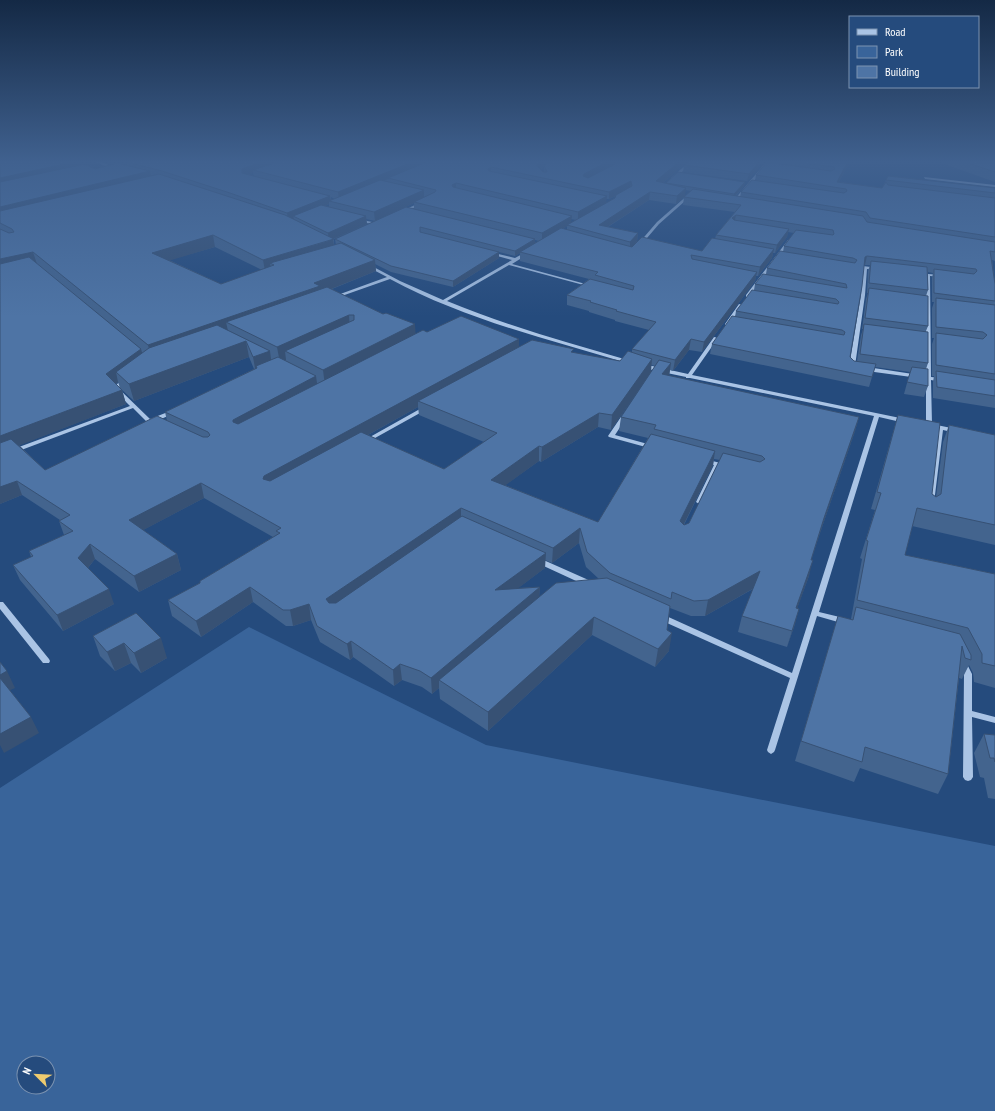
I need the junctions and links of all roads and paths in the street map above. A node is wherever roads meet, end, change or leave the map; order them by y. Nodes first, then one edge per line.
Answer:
1 (400, 213) edge
2 (670, 213) edge
3 (394, 216) edge
4 (355, 219) edge
5 (382, 221) edge
6 (376, 224) junction
7 (368, 227) edge
8 (794, 235) edge
9 (636, 248) edge
10 (487, 252) edge
11 (530, 252) edge
12 (770, 255) edge
13 (777, 257) junction
14 (785, 258) edge
15 (516, 260) junction
16 (364, 263) edge
17 (509, 264) junction
18 (880, 269) edge
19 (912, 273) edge
20 (928, 275) junction
21 (390, 277) junction
22 (950, 277) edge
23 (753, 278) edge
24 (760, 279) junction
25 (768, 281) edge
26 (600, 289) edge
27 (863, 295) junction
28 (748, 296) junction
29 (870, 296) edge
30 (756, 297) edge
31 (331, 298) edge
32 (443, 302) junction
33 (921, 303) edge
34 (928, 304) junction
35 (935, 305) edge
36 (469, 312) junction
37 (463, 316) edge
38 (729, 322) junction
39 (736, 323) edge
40 (724, 327) edge
41 (858, 331) junction
42 (866, 332) edge
43 (720, 333) edge
44 (551, 338) junction
45 (920, 338) edge
46 (928, 340) junction
47 (935, 340) edge
48 (544, 342) edge
49 (656, 370) junction
50 (132, 375) edge
51 (651, 376) edge
52 (688, 377) junction
53 (929, 378) junction
54 (951, 381) edge
55 (434, 403) edge
56 (134, 406) junction
57 (179, 410) edge
58 (627, 412) edge
59 (877, 416) junction
60 (150, 422) junction
61 (914, 423) edge
62 (922, 424) edge
63 (929, 426) junction
64 (163, 428) edge
65 (940, 428) junction
66 (961, 432) edge
67 (359, 444) edge
68 (657, 448) edge
69 (0, 456) edge
70 (695, 458) edge
71 (718, 464) junction
72 (731, 467) edge
73 (695, 511) edge
74 (930, 512) edge
75 (533, 558) edge
76 (596, 587) edge
77 (0, 604) edge
78 (653, 613) edge
79 (814, 613) junction
80 (851, 623) edge
81 (959, 656) edge
82 (46, 661) dead end
83 (794, 677) junction
84 (968, 713) junction
85 (995, 720) edge
86 (771, 750) dead end
87 (968, 777) dead end

1 - 3 street
2 - 9 street
4 - 6 street
5 - 6 street
6 - 7 street
8 - 13 street
10 - 15 street
11 - 15 street
12 - 13 street
13 - 14 street
13 - 24 street
15 - 17 street
16 - 21 street
17 - 26 street
17 - 32 street
18 - 27 street
19 - 20 street
20 - 22 street
20 - 34 street
21 - 31 street
21 - 32 street
23 - 24 street
24 - 25 street
24 - 28 street
27 - 29 street
27 - 41 street
28 - 30 street
28 - 38 street
32 - 36 street
33 - 34 street
34 - 35 street
34 - 46 street
36 - 37 street
36 - 44 street
38 - 39 street
38 - 40 street
41 - 42 street
41 - 53 street
43 - 52 street
44 - 48 street
44 - 49 street
45 - 46 street
46 - 47 street
46 - 53 street
49 - 51 street
49 - 52 street
50 - 56 street
52 - 59 street
53 - 54 street
53 - 63 street
55 - 67 street
56 - 60 street
56 - 69 street
57 - 60 street
58 - 68 street
59 - 61 street
59 - 79 street
60 - 64 street
62 - 63 street
63 - 65 street
65 - 66 street
65 - 74 street
70 - 71 street
71 - 72 street
71 - 73 street
75 - 76 street
77 - 82 street
78 - 83 street
79 - 80 street
79 - 83 street
81 - 84 street
83 - 86 street
84 - 85 street
84 - 87 street

